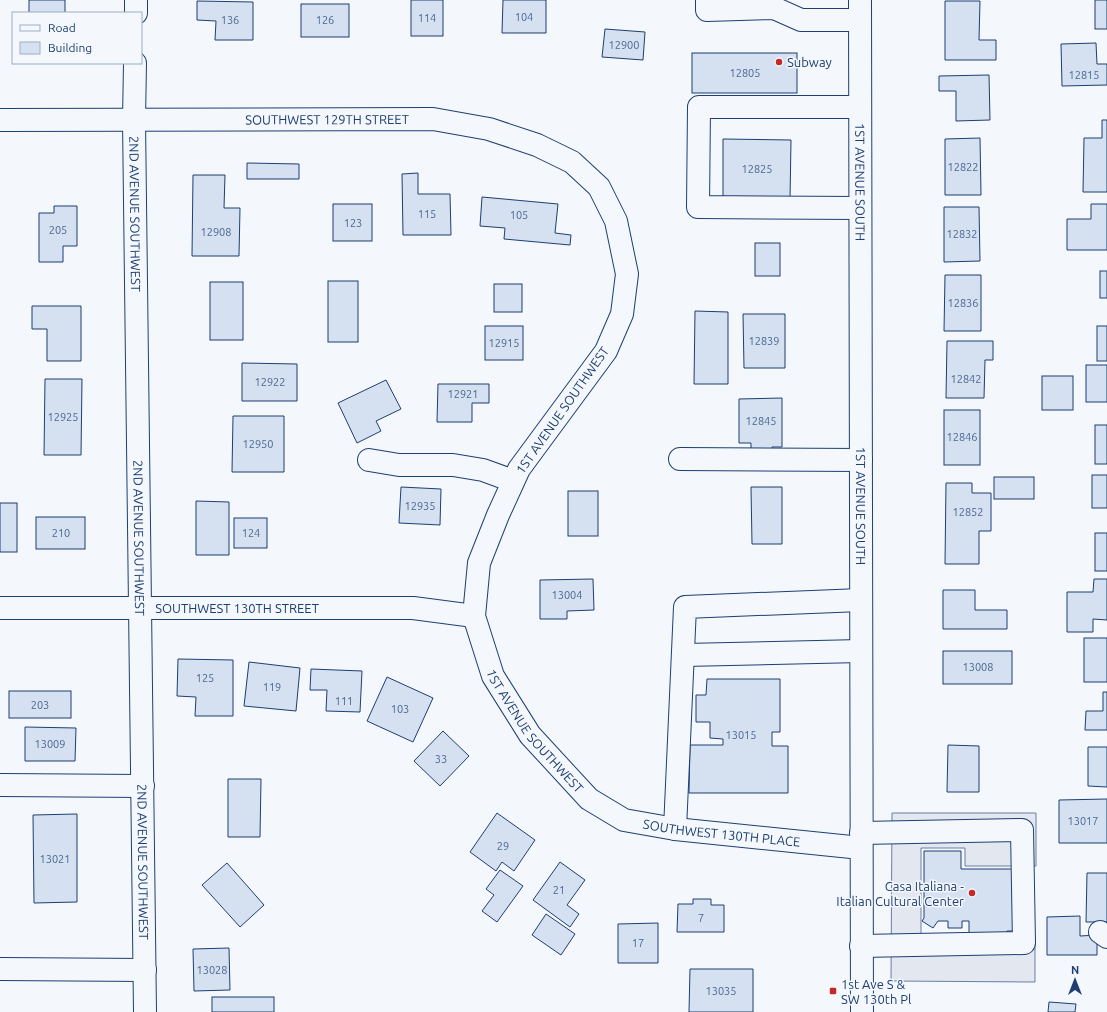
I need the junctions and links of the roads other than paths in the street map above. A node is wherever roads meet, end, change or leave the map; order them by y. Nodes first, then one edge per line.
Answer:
1 (136, 0) edge
2 (707, 0) edge
3 (860, 10) edge
4 (136, 12) edge
5 (135, 64) edge
6 (860, 107) junction
7 (0, 120) edge
8 (134, 120) junction
9 (860, 208) junction
10 (616, 221) joint
11 (680, 459) dead end
12 (370, 460) dead end
13 (860, 460) junction
14 (513, 481) junction
15 (860, 600) junction
16 (0, 608) edge
17 (140, 609) junction
18 (474, 616) junction
19 (861, 651) junction
20 (684, 654) junction
21 (0, 786) edge
22 (143, 786) junction
23 (589, 799) joint
24 (675, 830) junction
25 (861, 841) junction
26 (861, 946) junction
27 (0, 969) edge
28 (145, 970) junction
29 (145, 1012) edge
30 (862, 1012) edge

1 - 4 street
2 - 3 street
3 - 6 street, 1ST AVENUE SOUTH
5 - 8 street, 2ND AVENUE SOUTHWEST
6 - 9 street, 1ST AVENUE SOUTH
6 - 9 street
7 - 8 street, SOUTHWEST 129TH STREET
8 - 10 street, SOUTHWEST 129TH STREET
8 - 17 street, 2ND AVENUE SOUTHWEST
9 - 13 street, 1ST AVENUE SOUTH
10 - 14 street, 1ST AVENUE SOUTHWEST
11 - 13 street
12 - 14 street
13 - 15 street, 1ST AVENUE SOUTH
14 - 18 street, 1ST AVENUE SOUTHWEST
15 - 19 street, 1ST AVENUE SOUTH
15 - 20 street
16 - 17 street, SOUTHWEST 130TH STREET
17 - 18 street, SOUTHWEST 130TH STREET
17 - 22 street, 2ND AVENUE SOUTHWEST
18 - 23 street, 1ST AVENUE SOUTHWEST
19 - 20 street
19 - 25 street, 1ST AVENUE SOUTH
20 - 24 street
21 - 22 street
22 - 28 street, 2ND AVENUE SOUTHWEST
23 - 24 street, SOUTHWEST 130TH PLACE
24 - 25 street, SOUTHWEST 130TH PLACE
25 - 26 street, 1ST AVENUE SOUTH
25 - 26 street, SOUTHWEST 130TH PLACE
26 - 30 street, 1ST AVENUE SOUTH
27 - 28 street
28 - 29 street, 2ND AVENUE SOUTHWEST

